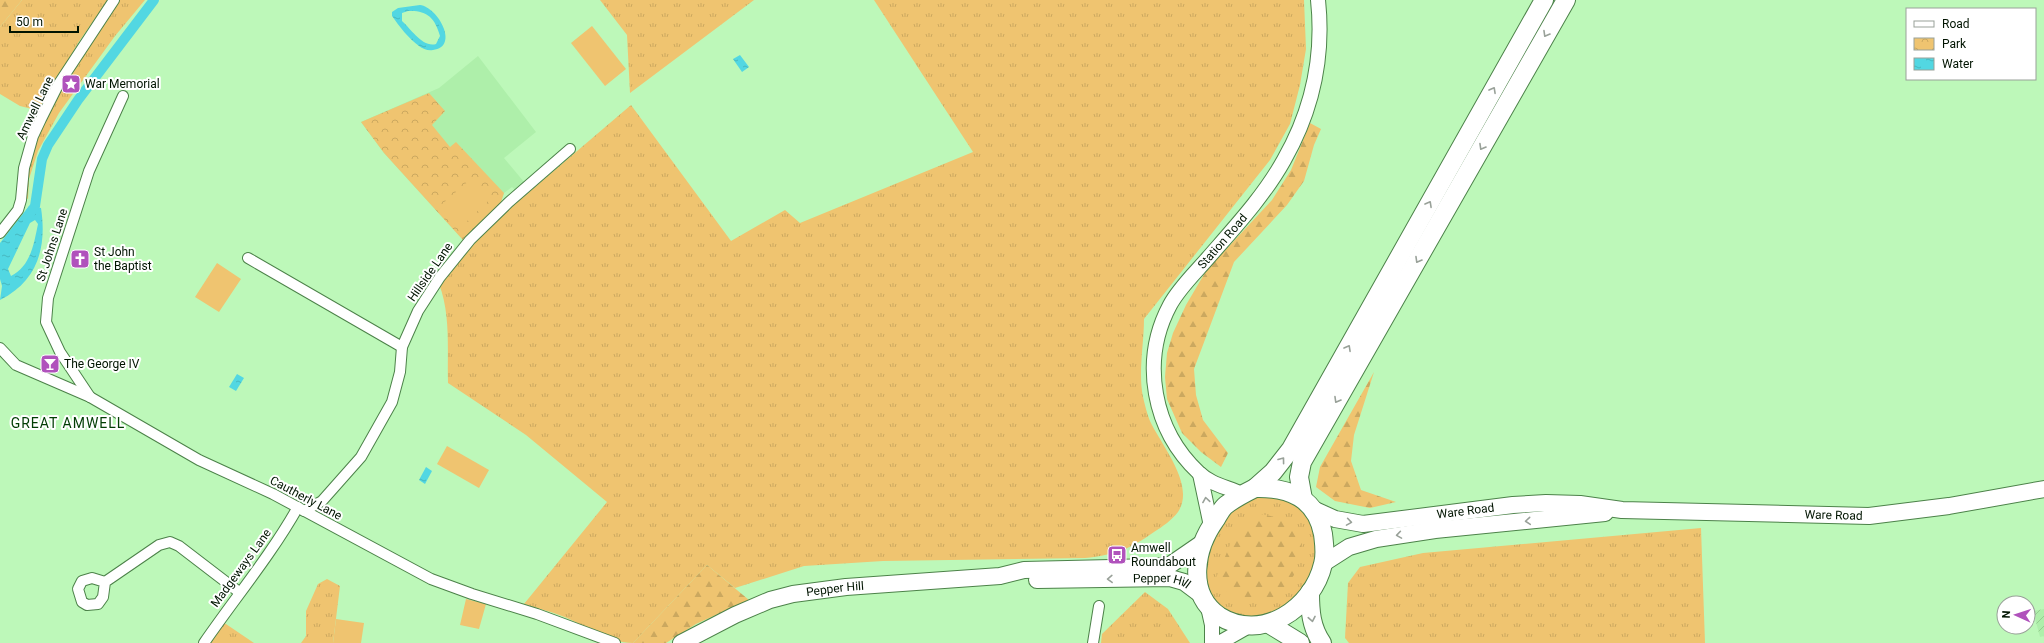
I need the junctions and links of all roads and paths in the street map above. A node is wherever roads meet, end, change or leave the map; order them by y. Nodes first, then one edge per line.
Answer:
1 (114, 0) edge
2 (1318, 0) edge
3 (1544, 0) edge
4 (1566, 0) edge
5 (123, 96) dead end
6 (570, 149) dead end
7 (0, 234) edge
8 (248, 258) dead end
9 (402, 347) junction
10 (0, 348) edge
11 (90, 397) junction
12 (1200, 474) junction
13 (2044, 489) edge
14 (1249, 491) junction
15 (322, 501) junction
16 (1308, 504) junction
17 (301, 509) junction
18 (1622, 510) junction
19 (321, 521) junction
20 (1211, 526) junction
21 (1202, 542) junction
22 (1324, 563) junction
23 (1000, 576) junction
24 (105, 582) dead end
25 (239, 592) junction
26 (1310, 592) junction
27 (1204, 601) junction
28 (1099, 606) dead end
29 (1268, 624) junction
30 (1249, 626) junction
31 (204, 643) edge
32 (614, 643) edge
33 (682, 643) edge
34 (1093, 643) edge
35 (1212, 643) edge
36 (1219, 643) edge
37 (1300, 643) edge
38 (1322, 643) edge

1 - 7 street, Amwell Lane
2 - 12 main road, Station Road
14 -> 3 highway
4 -> 16 highway
5 - 11 street, St Johns Lane
6 - 9 street, Hillside Lane
8 - 9 street
9 - 15 street, Hillside Lane
10 - 11 street, Cautherly Lane
11 - 17 street, Cautherly Lane
12 - 14 main road, Station Road
20 -> 12 main road, Station Road
13 - 18 main road, Ware Road
14 - 16 highway
14 - 20 highway
15 - 17 street, Hillside Lane
15 - 19 street
16 -> 18 main road, Ware Road
16 - 22 highway
17 - 19 street, Cautherly Lane
17 - 25 street, Madgeways Lane
18 -> 22 main road, Ware Road
19 - 32 street, Cautherly Lane
20 - 21 highway
21 - 23 main road, Pepper Hill
21 - 27 highway
22 - 26 highway
27 -> 23 main road, Pepper Hill
23 - 33 main road, Pepper Hill
24 - 25 street
25 - 31 street, Madgeways Lane
26 - 29 highway
26 -> 38 highway
27 - 30 highway
27 - 35 main road
28 - 34 street
29 - 30 highway
29 - 37 highway
30 - 36 main road

